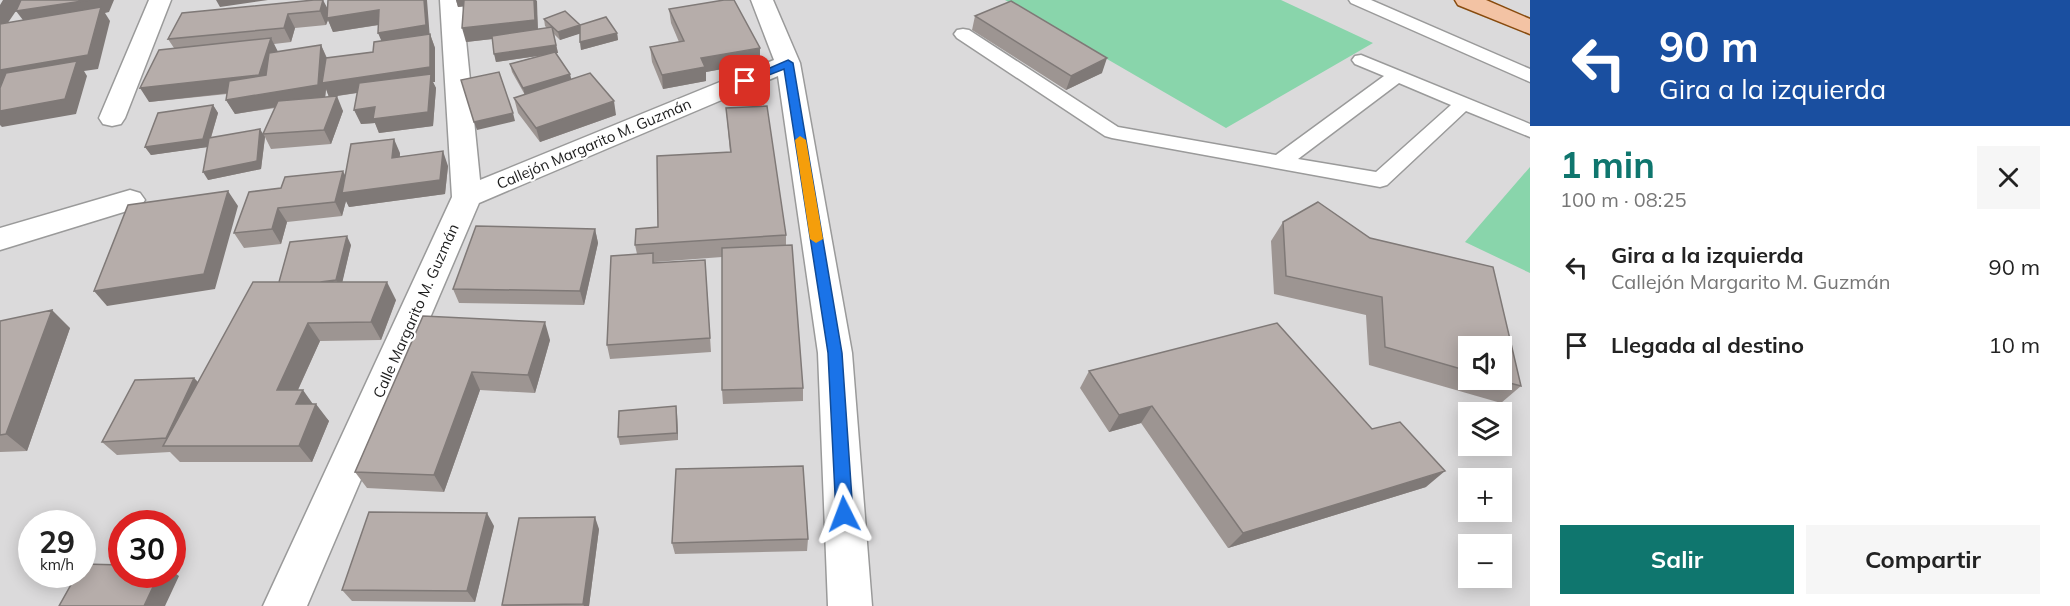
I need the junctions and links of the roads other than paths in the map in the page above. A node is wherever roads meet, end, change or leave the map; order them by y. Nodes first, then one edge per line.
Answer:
1 (160, 0) edge
2 (451, 0) edge
3 (762, 0) edge
4 (1357, 0) edge
5 (1466, 0) edge
6 (1530, 27) edge
7 (963, 34) dead end
8 (1361, 60) dead end
9 (788, 63) junction
10 (1398, 75) junction
11 (1530, 75) edge
12 (1464, 103) junction
13 (112, 118) dead end
14 (1530, 131) edge
15 (1279, 162) junction
16 (467, 197) junction
17 (130, 200) dead end
18 (0, 239) edge
19 (285, 606) edge
20 (850, 606) edge

1 - 13 street
2 - 16 street, Calle Margarito M. Guzmán
3 - 9 street
4 - 11 lane
5 - 6 main road
7 - 15 lane
8 - 10 lane
9 - 16 street, Callejón Margarito M. Guzmán
9 - 20 street
10 - 12 lane
10 - 15 lane
12 - 14 lane
12 - 15 lane
16 - 19 street, Calle Margarito M. Guzmán
17 - 18 street

